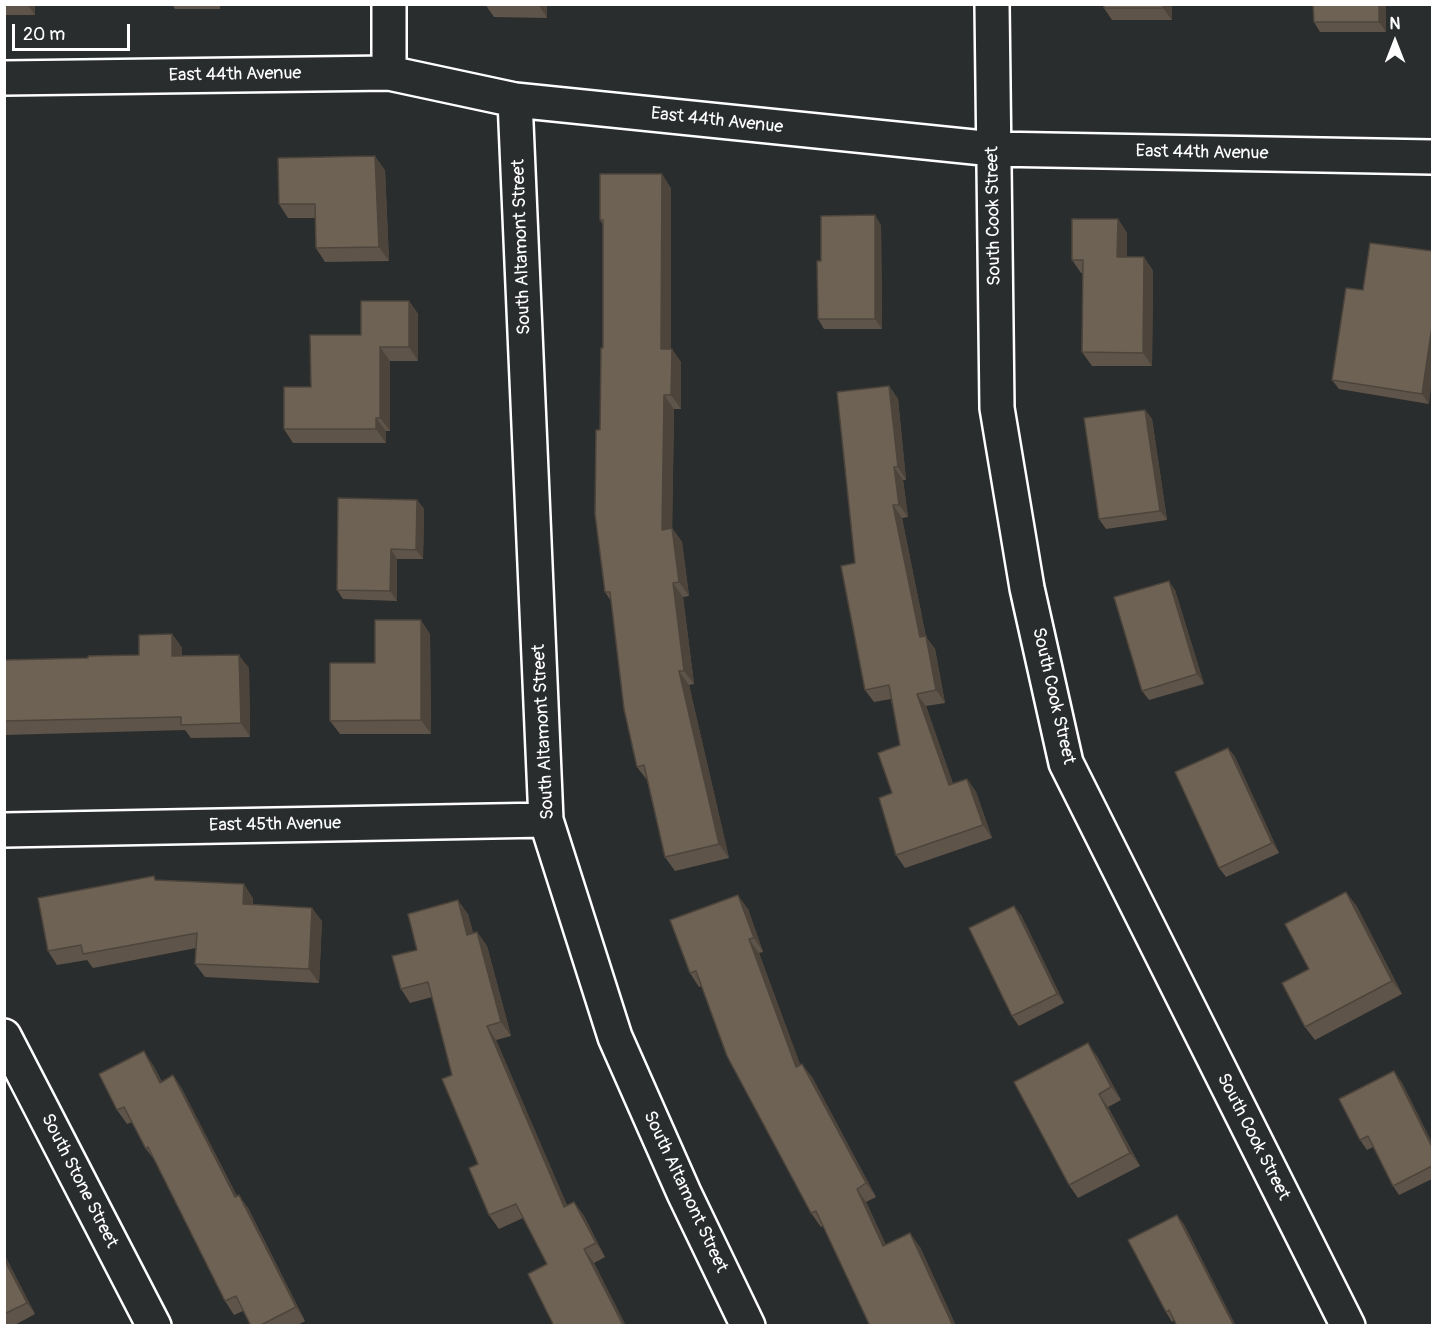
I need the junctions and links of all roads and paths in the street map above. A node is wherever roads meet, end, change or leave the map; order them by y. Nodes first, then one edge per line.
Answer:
1 (389, 4) edge
2 (992, 4) edge
3 (390, 73) junction
4 (4, 78) edge
5 (515, 100) junction
6 (993, 149) junction
7 (1432, 157) edge
8 (546, 820) junction
9 (4, 830) edge
10 (4, 1036) edge
11 (154, 1326) edge
12 (748, 1326) edge
13 (1348, 1326) edge

1 - 3 street
2 - 6 street, South Cook Street
3 - 4 street, East 44th Avenue
3 - 5 street, East 44th Avenue
5 - 6 street, East 44th Avenue
5 - 8 street, South Altamont Street
6 - 7 street, East 44th Avenue
6 - 13 street, South Cook Street
8 - 9 street, East 45th Avenue
8 - 12 street, South Altamont Street
10 - 11 street, South Stone Street

